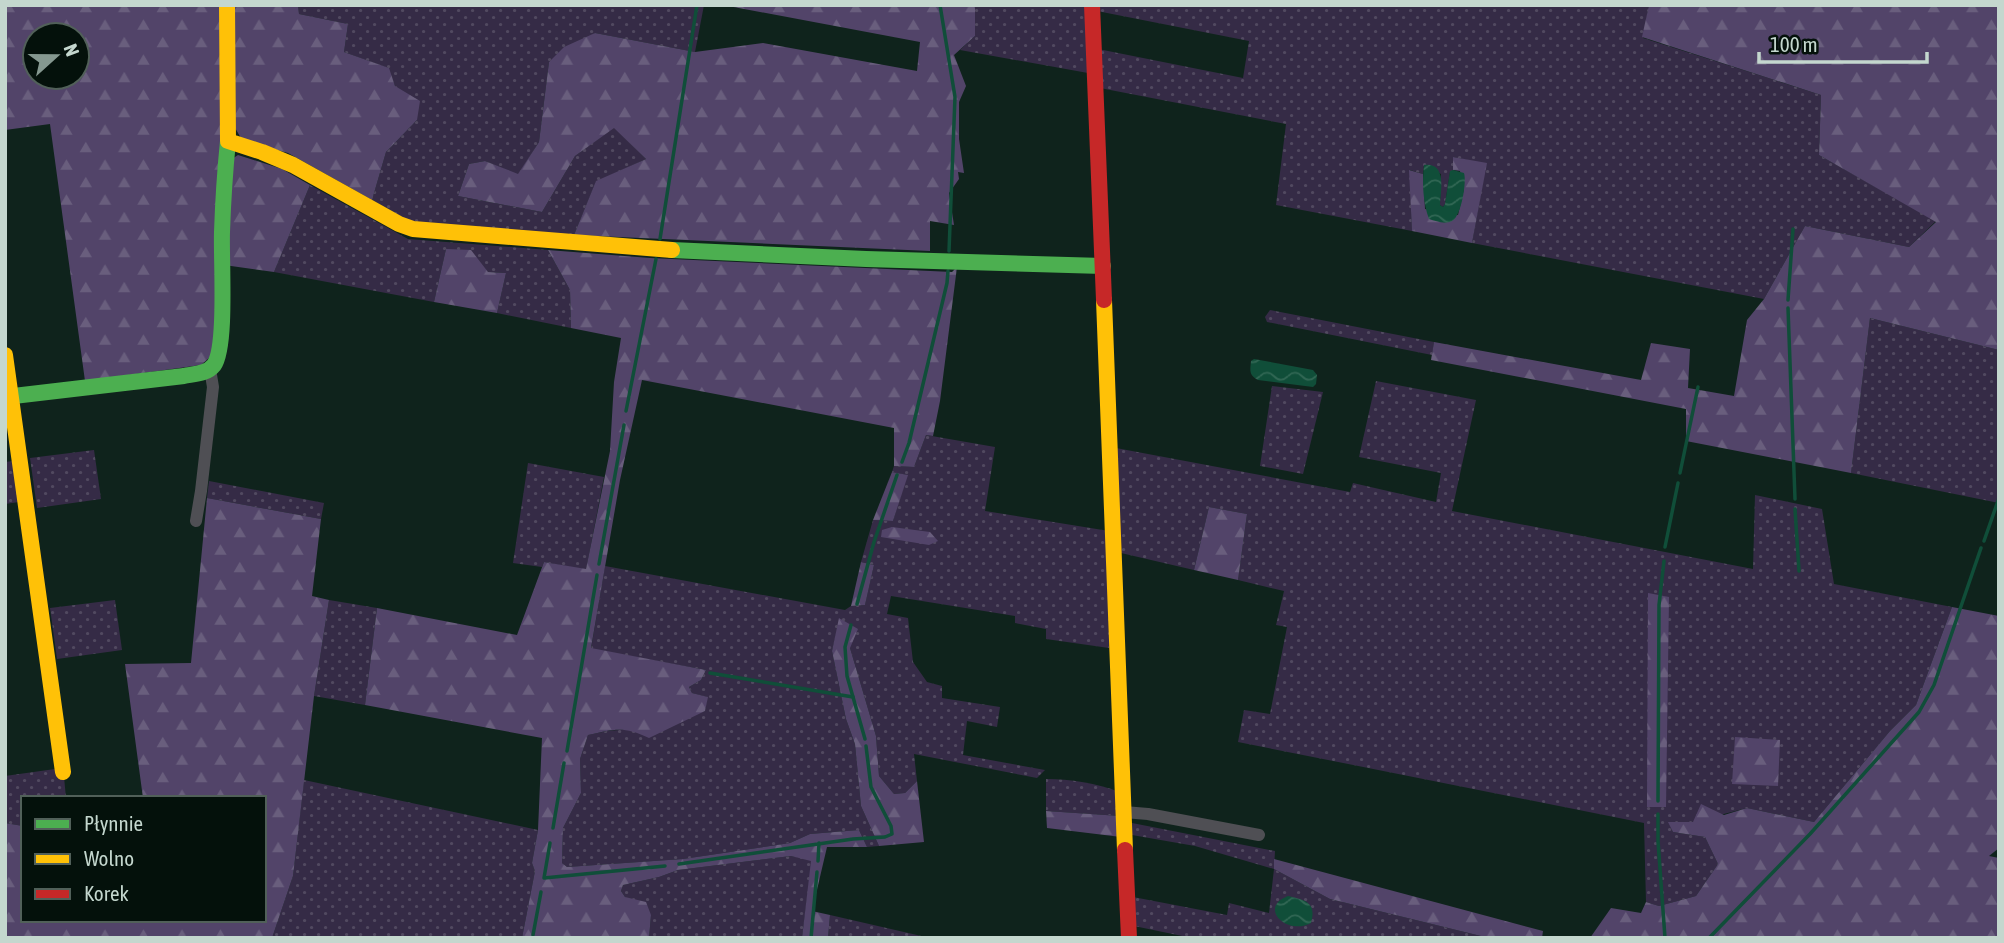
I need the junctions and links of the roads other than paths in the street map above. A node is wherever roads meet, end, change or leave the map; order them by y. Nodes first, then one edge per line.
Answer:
1 (227, 5) edge
2 (1092, 5) edge
3 (228, 141) junction
4 (1103, 266) junction
5 (5, 355) edge
6 (210, 369) junction
7 (8, 397) edge
8 (196, 521) dead end
9 (63, 772) dead end
10 (1124, 812) junction
11 (1259, 835) dead end
12 (1129, 938) edge

1 - 3 street
2 - 4 street
3 - 4 street
3 - 6 street
4 - 10 street
5 - 7 street
6 - 7 street
6 - 8 street
7 - 9 street
10 - 11 street
10 - 12 street

